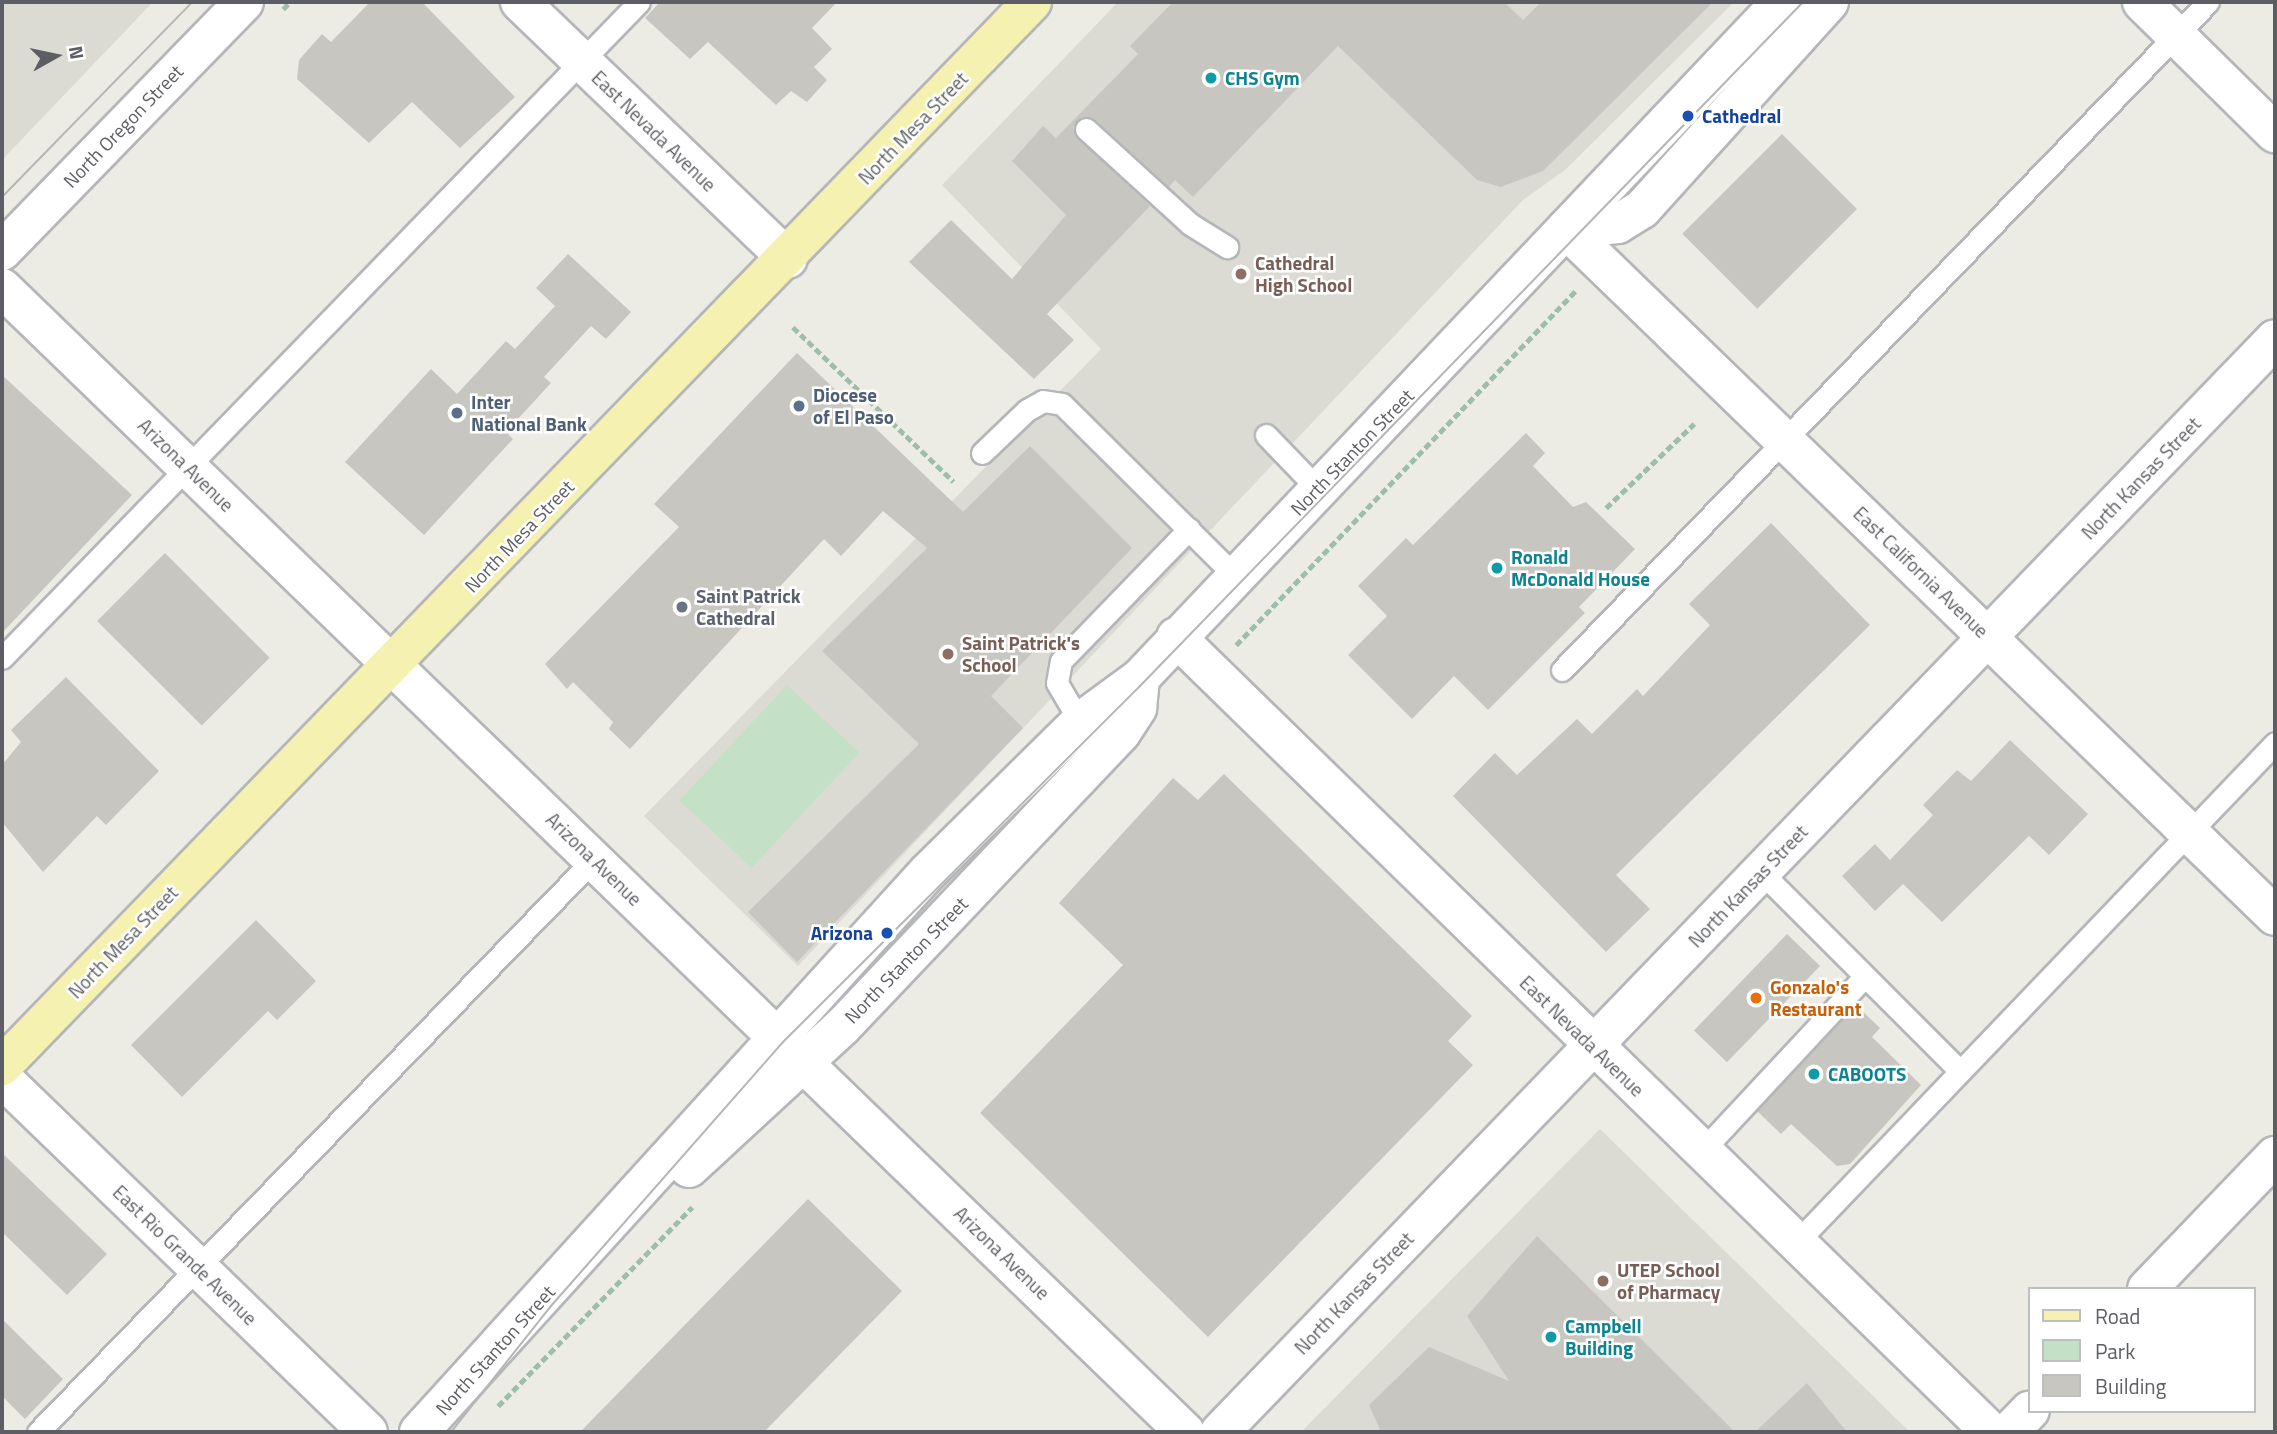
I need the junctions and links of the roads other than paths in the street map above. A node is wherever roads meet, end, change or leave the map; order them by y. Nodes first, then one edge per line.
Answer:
1 (244, 2) edge
2 (520, 2) edge
3 (639, 2) edge
4 (1032, 2) edge
5 (1781, 2) edge
6 (1829, 2) edge
7 (2142, 2) edge
8 (2208, 2) edge
9 (2176, 35) junction
10 (582, 62) junction
11 (1086, 129) dead end
12 (2275, 133) edge
13 (1566, 229) junction
14 (1227, 247) dead end
15 (2, 251) edge
16 (788, 259) junction
17 (2, 288) edge
18 (2275, 339) edge
19 (1266, 435) dead end
20 (1784, 438) junction
21 (982, 453) dead end
22 (187, 466) junction
23 (1317, 488) junction
24 (1189, 529) junction
25 (1234, 575) junction
26 (1988, 636) junction
27 (1176, 637) junction
28 (2, 657) edge
29 (392, 667) junction
30 (1562, 670) dead end
31 (1140, 678) junction
32 (1080, 722) junction
33 (2275, 743) edge
34 (2188, 833) junction
35 (593, 859) junction
36 (1762, 873) junction
37 (2275, 916) edge
38 (1864, 977) junction
39 (778, 1036) junction
40 (1592, 1046) junction
41 (805, 1063) junction
42 (2, 1066) edge
43 (1958, 1069) junction
44 (2, 1077) edge
45 (1701, 1152) junction
46 (2275, 1156) edge
47 (628, 1206) junction
48 (1794, 1245) junction
49 (198, 1268) junction
50 (2149, 1287) edge
51 (2028, 1412) edge
52 (38, 1432) edge
53 (368, 1432) edge
54 (419, 1432) edge
55 (1185, 1432) edge
56 (1220, 1432) edge
57 (1990, 1432) edge
58 (2009, 1432) edge

1 - 15 street, North Oregon Street
2 - 10 street, East Nevada Avenue
3 - 10 lane
4 - 16 main road, North Mesa Street
5 - 13 street, North Stanton Street
6 - 13 street
7 - 9 street
8 - 9 lane
9 - 12 street
9 - 20 lane
10 - 16 street, East Nevada Avenue
10 - 22 lane
11 - 14 lane
13 - 20 street, East California Avenue
13 - 23 street, North Stanton Street
16 - 29 main road, North Mesa Street
17 - 22 street, Arizona Avenue
18 - 26 street, North Kansas Street
19 - 23 lane
20 - 26 street, East California Avenue
20 - 30 lane
21 - 24 lane
22 - 28 lane
22 - 29 street, Arizona Avenue
23 - 25 street, North Stanton Street
24 - 25 lane
24 - 32 lane
25 - 27 street, North Stanton Street
26 - 34 street, East California Avenue
26 - 36 street, North Kansas Street
27 - 31 street, North Stanton Street
27 - 40 street, East Nevada Avenue
29 - 35 street, Arizona Avenue
29 - 42 main road, North Mesa Street
31 - 32 street, North Stanton Street
31 - 41 street, North Stanton Street
32 - 39 street, North Stanton Street
33 - 34 lane
34 - 37 street, East California Avenue
34 - 43 lane
35 - 39 street, Arizona Avenue
35 - 49 lane
36 - 38 lane
36 - 40 street, North Kansas Street
38 - 43 lane
38 - 45 lane
39 - 41 street, Arizona Avenue
39 - 47 street, North Stanton Street
40 - 45 street, East Nevada Avenue
40 - 56 street, North Kansas Street
41 - 47 street, North Stanton Street
41 - 55 street, Arizona Avenue
43 - 48 lane
44 - 49 street, East Rio Grande Avenue
45 - 48 street, East Nevada Avenue
46 - 50 street
47 - 54 street, North Stanton Street
48 - 57 street, East Nevada Avenue
49 - 52 lane
49 - 53 street, East Rio Grande Avenue
51 - 58 street

